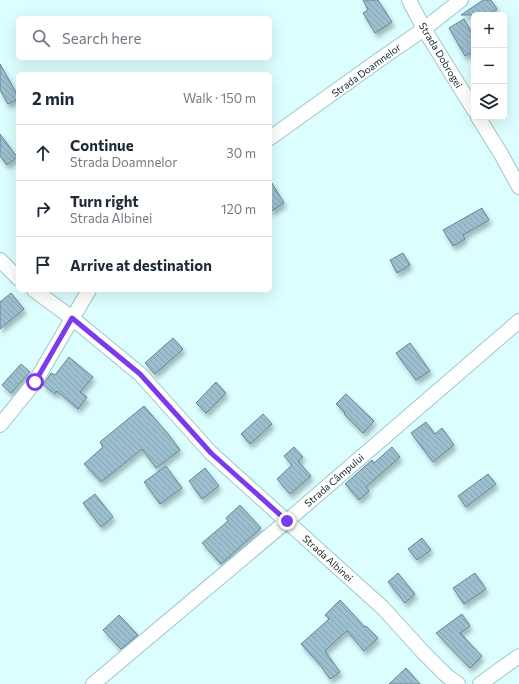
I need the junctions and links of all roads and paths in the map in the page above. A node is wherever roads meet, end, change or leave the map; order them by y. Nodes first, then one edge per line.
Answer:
1 (409, 0) edge
2 (461, 0) edge
3 (424, 29) junction
4 (471, 105) edge
5 (480, 120) edge
6 (272, 137) edge
7 (519, 187) edge
8 (0, 260) edge
9 (16, 276) edge
10 (37, 292) edge
11 (88, 292) edge
12 (72, 318) junction
13 (519, 322) edge
14 (0, 425) edge
15 (287, 521) junction
16 (519, 656) edge
17 (93, 684) edge
18 (458, 684) edge
19 (480, 684) edge

1 - 3 street, Strada Dobrogei
2 - 3 street, Strada Doamnelor
3 - 4 street, Strada Dobrogei
3 - 6 street, Strada Doamnelor
5 - 7 street
8 - 9 street
10 - 12 street, Strada Albinei
11 - 12 street
12 - 14 street
12 - 15 street, Strada Albinei
13 - 15 street, Strada Câmpului
15 - 17 street, Strada Câmpului
15 - 18 street, Strada Albinei
16 - 19 street

